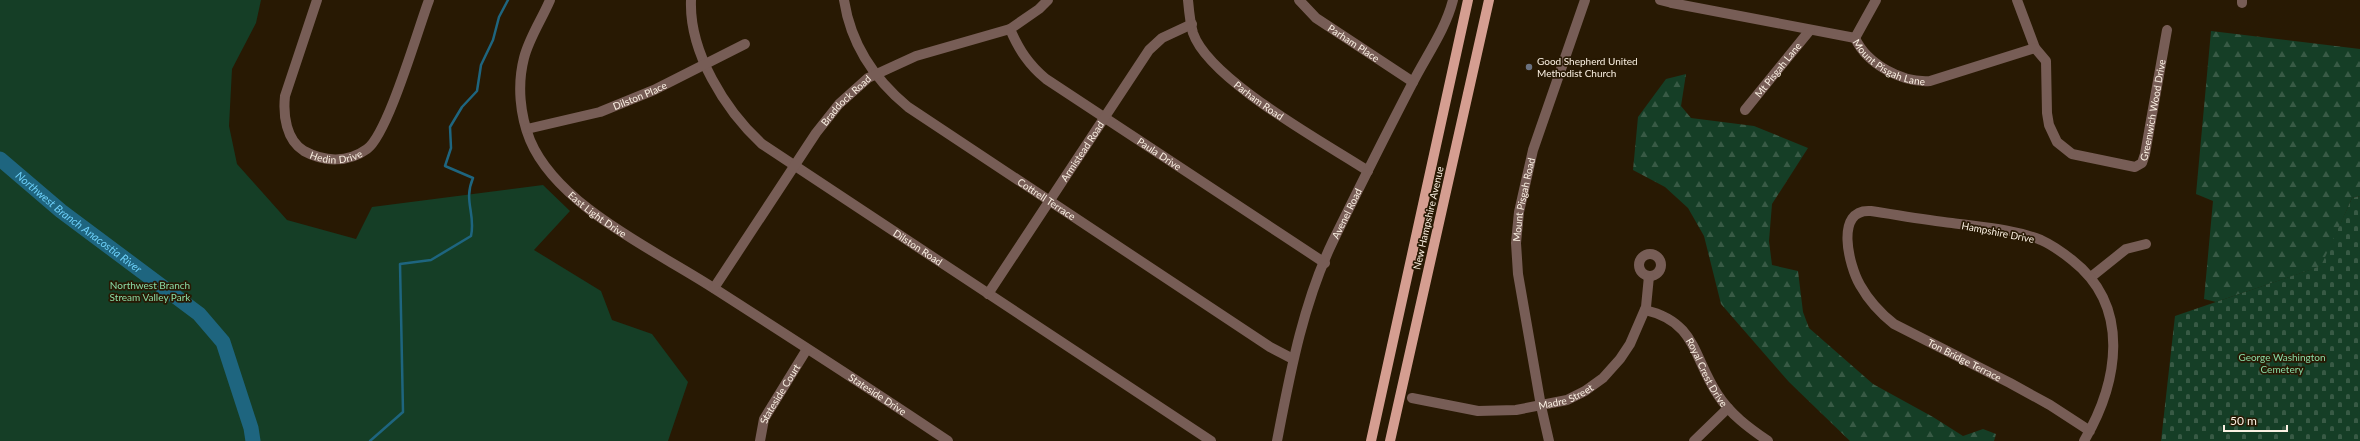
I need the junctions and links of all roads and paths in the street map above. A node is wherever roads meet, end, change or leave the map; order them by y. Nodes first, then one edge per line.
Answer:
1 (316, 0) edge
2 (429, 0) edge
3 (550, 0) edge
4 (691, 0) edge
5 (844, 0) edge
6 (1048, 0) edge
7 (1188, 0) edge
8 (1299, 0) edge
9 (1453, 0) edge
10 (1468, 0) edge
11 (1489, 0) edge
12 (1585, 0) edge
13 (1660, 0) edge
14 (1876, 0) edge
15 (2017, 0) edge
16 (1672, 2) edge
17 (1192, 24) junction
18 (1010, 29) junction
19 (1810, 30) junction
20 (2167, 30) dead end
21 (1855, 38) junction
22 (745, 44) dead end
23 (2035, 48) junction
24 (705, 65) junction
25 (875, 74) junction
26 (1412, 82) junction
27 (1745, 110) dead end
28 (1104, 117) junction
29 (527, 129) junction
30 (794, 166) junction
31 (1368, 171) junction
32 (1049, 200) junction
33 (2146, 244) dead end
34 (1325, 263) junction
35 (1855, 275) joint
36 (1649, 276) dead end
37 (2091, 277) junction
38 (714, 288) junction
39 (988, 294) junction
40 (1645, 310) junction
41 (807, 349) junction
42 (1293, 359) junction
43 (1412, 398) dead end
44 (1541, 406) junction
45 (1728, 408) junction
46 (2090, 431) junction
47 (760, 441) edge
48 (948, 441) edge
49 (1211, 441) edge
50 (1277, 441) edge
51 (1371, 441) edge
52 (1390, 441) edge
53 (1549, 441) edge
54 (1694, 441) edge
55 (1768, 441) edge
56 (2084, 441) edge

1 - 2 street, Hedin Drive
3 - 29 street, East Light Drive
4 - 24 street, Dilston Road
5 - 25 street, Cottrell Terrace
6 - 18 street, Braddock Road
7 - 17 street, Parham Road
8 - 26 street, Parham Place
9 - 26 street, Avenel Road
10 - 51 main road, New Hampshire Avenue
11 - 52 main road, New Hampshire Avenue
12 - 44 street, Mount Pisgah Road
13 - 16 street, Mount Pisgah Lane
14 - 21 street
15 - 23 street, Greenwich Wood Drive
16 - 19 street, Mount Pisgah Lane
17 - 28 street, Armistead Road
17 - 31 street, Parham Road
18 - 25 street, Braddock Road
18 - 28 street, Paula Drive
19 - 21 street, Mount Pisgah Lane
19 - 27 street, Mt Pisgah Lane
20 - 23 street, Greenwich Wood Drive
21 - 23 street, Mount Pisgah Lane
22 - 24 street, Dilston Place
24 - 29 street, Dilston Place
24 - 30 street, Dilston Road
25 - 30 street, Braddock Road
25 - 32 street, Cottrell Terrace
26 - 31 street, Avenel Road
28 - 32 street, Armistead Road
28 - 34 street, Paula Drive
29 - 38 street, East Light Drive
30 - 38 street, Braddock Road
30 - 39 street, Dilston Road
31 - 34 street, Avenel Road
32 - 39 street, Armistead Road
32 - 42 street, Cottrell Terrace
33 - 37 street
34 - 42 street, Avenel Road
35 - 37 street, Hampshire Drive
35 - 46 street, Ton Bridge Terrace
36 - 40 street, Madre Street
37 - 46 street, Hampshire Drive
38 - 41 street, East Light Drive
39 - 49 street, Dilston Road
40 - 44 street, Madre Street
40 - 45 street, Royal Crest Drive
41 - 47 street, Stateside Court
41 - 48 street, Stateside Drive
42 - 50 street, Avenel Road
43 - 44 street, Madre Street
44 - 53 street, Mount Pisgah Road
45 - 54 street
45 - 55 street, Royal Crest Drive
46 - 56 street, Hampshire Drive

